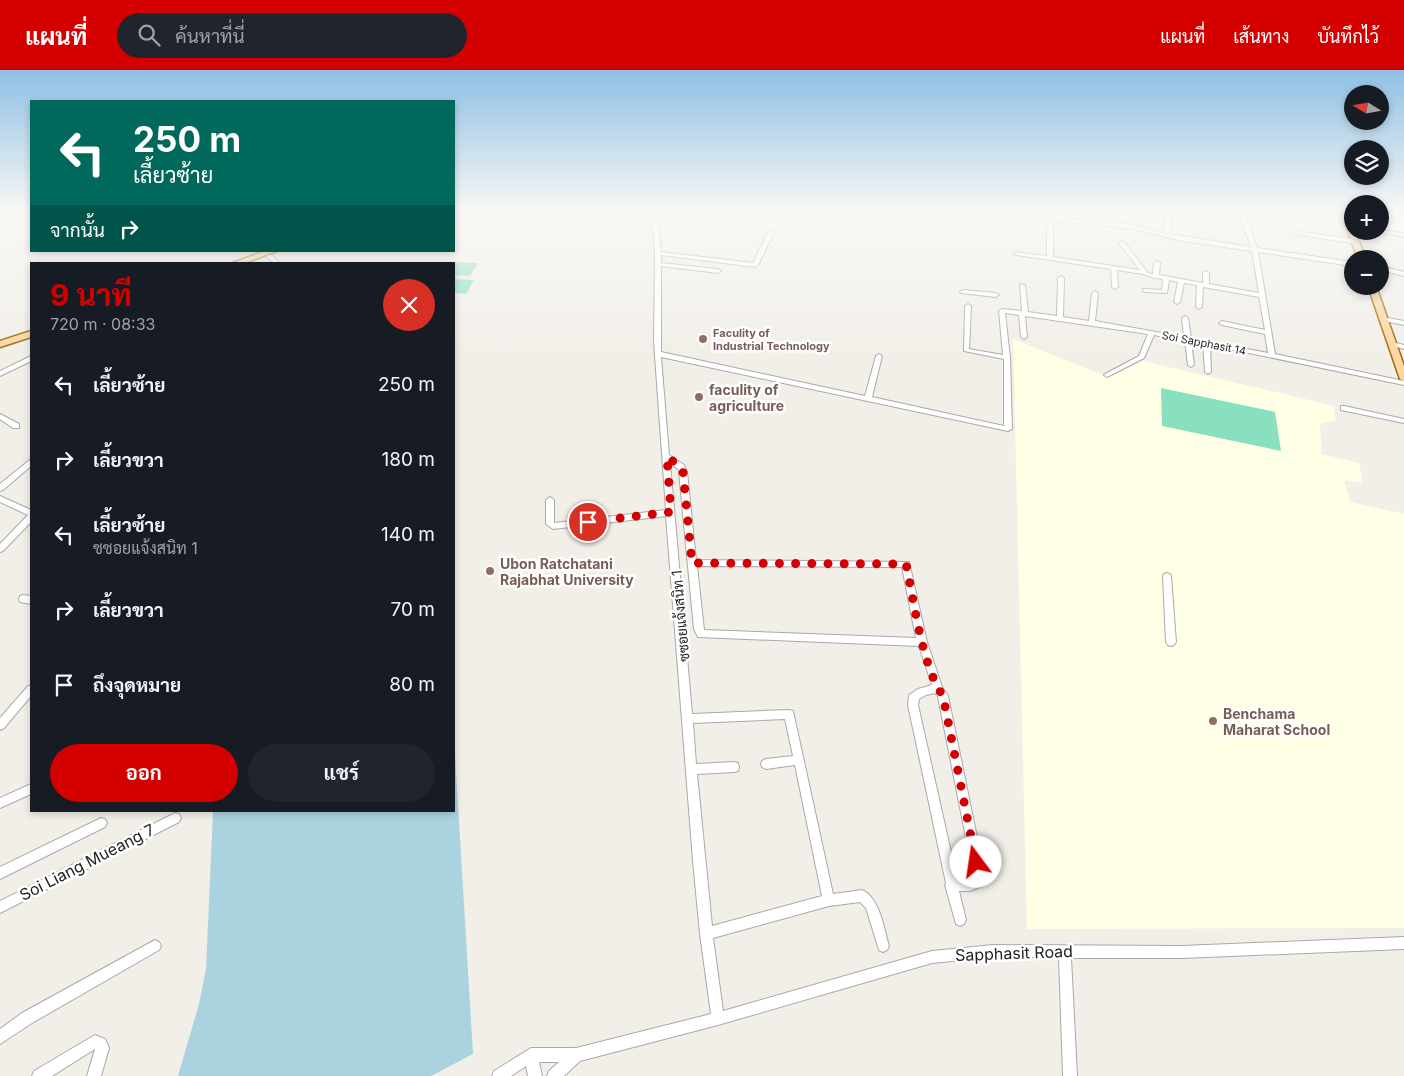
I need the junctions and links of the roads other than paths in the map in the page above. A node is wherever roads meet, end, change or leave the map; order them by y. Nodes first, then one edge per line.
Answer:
1 (658, 260) edge
2 (714, 260) edge
3 (757, 260) edge
4 (1056, 260) edge
5 (1134, 260) edge
6 (1257, 260) edge
7 (1324, 260) edge
8 (1157, 263) dead end
9 (1344, 263) edge
10 (658, 264) junction
11 (1114, 269) junction
12 (1389, 270) edge
13 (718, 271) dead end
14 (1143, 272) junction
15 (1206, 273) dead end
16 (1404, 274) edge
17 (1156, 277) junction
18 (1061, 278) dead end
19 (1166, 279) junction
20 (1181, 282) junction
21 (1022, 285) dead end
22 (1203, 286) junction
23 (1115, 288) dead end
24 (1145, 290) dead end
25 (963, 292) dead end
26 (1095, 293) dead end
27 (1375, 295) edge
28 (996, 296) dead end
29 (1263, 296) junction
30 (1177, 302) dead end
31 (968, 306) dead end
32 (1199, 307) dead end
33 (1024, 313) junction
34 (1060, 316) junction
35 (1185, 318) dead end
36 (1382, 318) junction
37 (1092, 321) junction
38 (1404, 323) edge
39 (1222, 324) dead end
40 (30, 329) edge
41 (1152, 332) junction
42 (1268, 333) junction
43 (30, 334) edge
44 (1024, 337) dead end
45 (0, 339) edge
46 (1189, 339) junction
47 (1206, 342) junction
48 (0, 344) edge
49 (1392, 344) junction
50 (1404, 346) edge
51 (659, 354) junction
52 (879, 356) dead end
53 (1272, 357) junction
54 (1007, 358) junction
55 (30, 359) edge
56 (1191, 365) dead end
57 (1208, 372) dead end
58 (0, 374) edge
59 (1107, 375) dead end
60 (1404, 381) edge
61 (868, 399) junction
62 (1344, 408) dead end
63 (0, 416) edge
64 (1404, 421) edge
65 (16, 426) dead end
66 (667, 457) junction
67 (30, 463) edge
68 (0, 488) edge
69 (0, 499) edge
70 (550, 500) dead end
71 (30, 512) edge
72 (671, 512) junction
73 (30, 518) edge
74 (0, 549) edge
75 (692, 563) junction
76 (1167, 576) dead end
77 (922, 642) junction
78 (1171, 642) dead end
79 (938, 689) junction
80 (30, 690) edge
81 (689, 719) junction
82 (0, 725) edge
83 (799, 760) junction
84 (766, 764) dead end
85 (734, 767) dead end
86 (693, 769) junction
87 (30, 789) edge
88 (0, 803) edge
89 (175, 818) dead end
90 (101, 823) dead end
91 (0, 873) edge
92 (951, 885) junction
93 (830, 900) junction
94 (0, 907) edge
95 (960, 920) dead end
96 (706, 934) junction
97 (1404, 943) edge
98 (155, 946) dead end
99 (882, 946) dead end
100 (1065, 951) junction
101 (718, 1019) junction
102 (0, 1037) edge
103 (576, 1055) junction
104 (531, 1056) junction
105 (39, 1076) edge
106 (94, 1076) edge
107 (499, 1076) edge
108 (535, 1076) edge
109 (554, 1076) edge
110 (1070, 1076) edge

1 - 10 street, ซซอยแจ้งสนิท 1
2 - 3 street
4 - 11 street
5 - 14 street
6 - 29 street
7 - 9 street
8 - 17 street
10 - 13 street
10 - 51 street, ซซอยแจ้งสนิท 1
11 - 14 street
11 - 23 street
12 - 16 street
14 - 17 street
15 - 22 street
17 - 19 street
18 - 34 street
19 - 20 street
19 - 24 street
20 - 22 street
20 - 30 street
21 - 33 street
22 - 29 street
22 - 32 street
25 - 28 street
26 - 37 street
27 - 36 main road
29 - 42 street
31 - 54 street
33 - 34 street, Soi Sapphasit 14
33 - 44 street
33 - 54 street, Soi Sapphasit 14
34 - 37 street, Soi Sapphasit 14
35 - 46 street
36 - 38 street
36 - 49 main road
37 - 41 street, Soi Sapphasit 14
39 - 42 street
40 - 45 main road
41 - 46 street, Soi Sapphasit 14
41 - 59 street
42 - 53 street
43 - 48 main road
46 - 47 street, Soi Sapphasit 14
46 - 56 street
47 - 53 street, Soi Sapphasit 14
47 - 57 street
49 - 50 street
49 - 60 main road
51 - 61 street
51 - 66 street, ซซอยแจ้งสนิท 1
52 - 61 street
53 - 60 street, Soi Sapphasit 14
54 - 61 street
55 - 58 street
62 - 64 street
63 - 65 street
66 - 72 street, ซซอยแจ้งสนิท 1
66 - 75 street
67 - 68 street
69 - 71 street
70 - 72 street
72 - 81 street, ซซอยแจ้งสนิท 1
73 - 74 street
75 - 77 street
75 - 77 street
76 - 78 street
77 - 79 street
79 - 92 street
79 - 92 street
80 - 82 street
81 - 83 street
81 - 86 street, ซซอยแจ้งสนิท 1
83 - 84 street
83 - 93 street
85 - 86 street
86 - 96 street, ซซอยแจ้งสนิท 1
87 - 88 street
89 - 94 street, Soi Liang Mueang 7
90 - 91 street
92 - 95 street
93 - 96 street
93 - 99 street
96 - 101 street, ซซอยแจ้งสนิท 1
97 - 100 street, Sapphasit Road
98 - 102 street
100 - 101 street, Sapphasit Road
100 - 110 street
101 - 103 street, Sapphasit Road
103 - 104 street, Sapphasit Road
103 - 109 street
104 - 107 street
104 - 108 street
105 - 106 street

